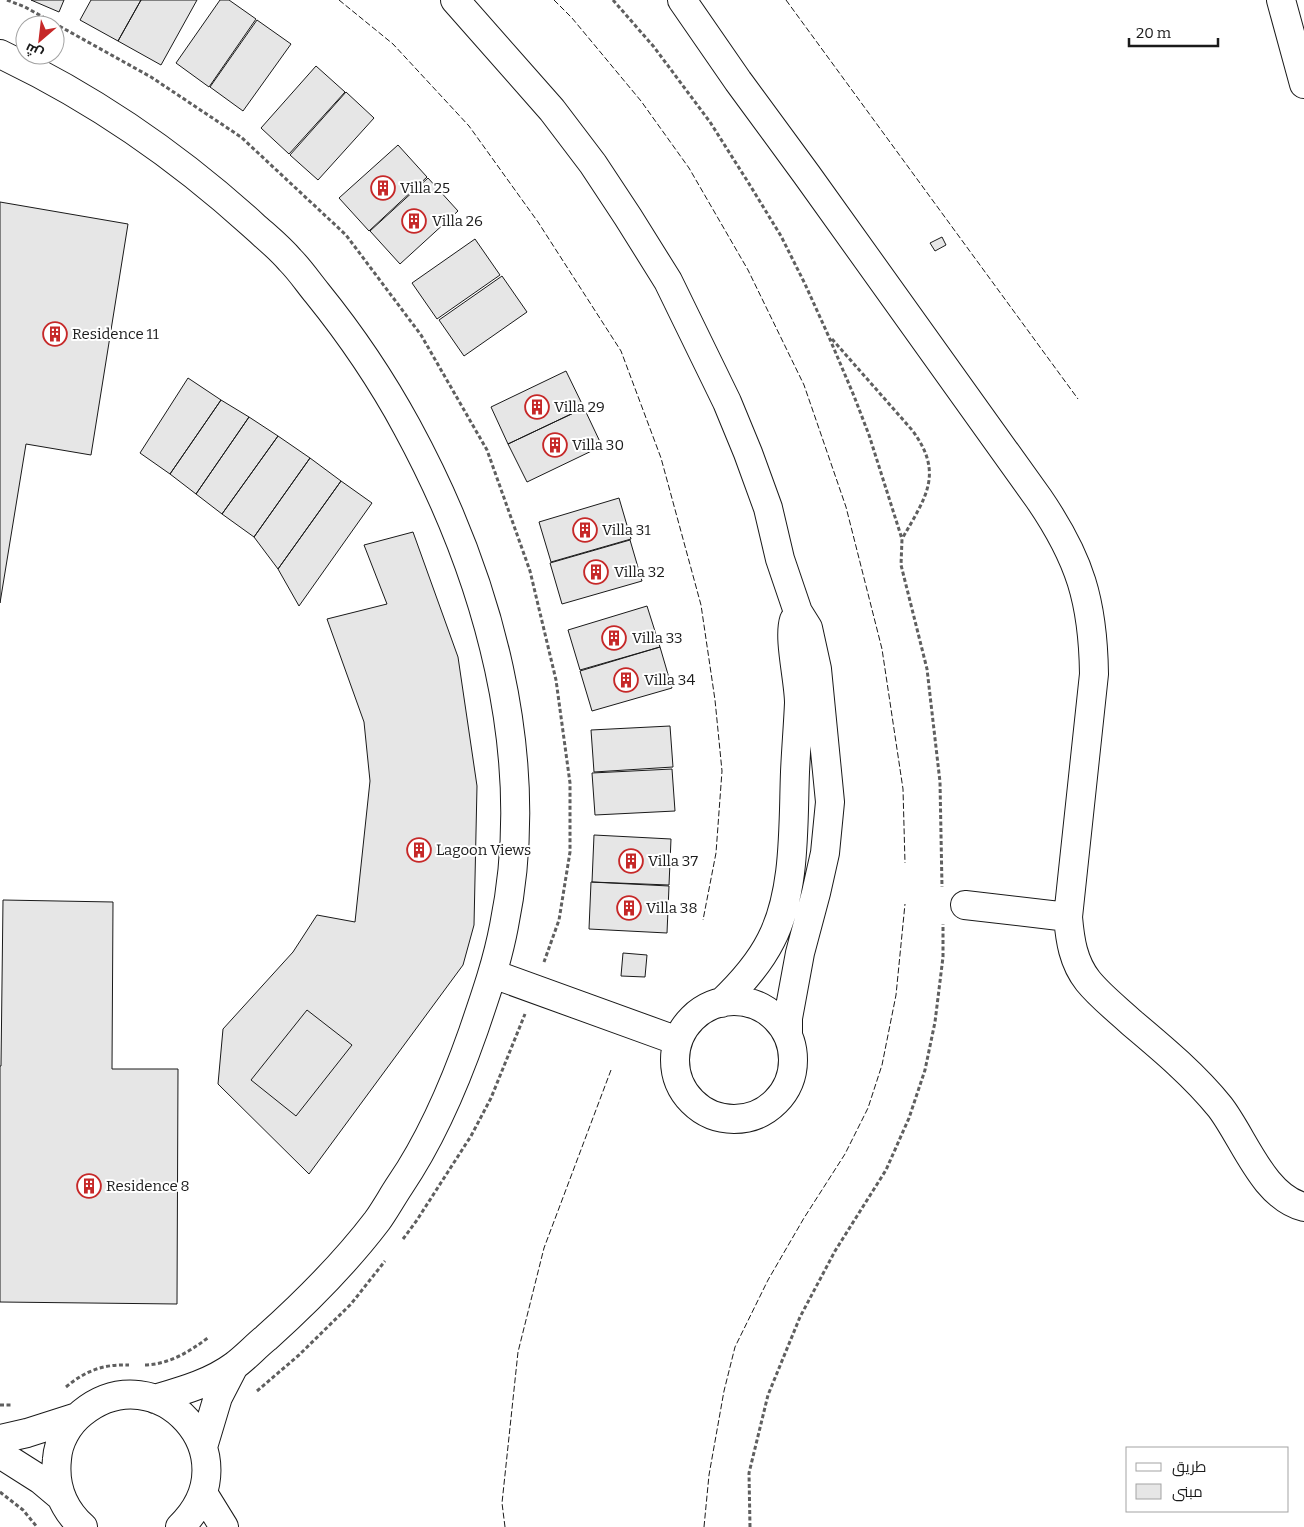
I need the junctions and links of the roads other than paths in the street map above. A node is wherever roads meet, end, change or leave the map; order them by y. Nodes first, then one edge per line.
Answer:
1 (456, 0) edge
2 (682, 0) edge
3 (1281, 0) edge
4 (0, 54) edge
5 (1304, 84) edge
6 (798, 612) junction
7 (965, 905) dead end
8 (1068, 917) junction
9 (493, 974) junction
10 (722, 1003) junction
11 (788, 1036) junction
12 (678, 1041) junction
13 (1304, 1207) edge
14 (234, 1366) junction
15 (155, 1399) junction
16 (77, 1417) junction
17 (0, 1439) edge
18 (203, 1447) junction
19 (0, 1454) edge
20 (203, 1493) junction
21 (60, 1496) junction
22 (83, 1527) edge
23 (180, 1527) edge
24 (224, 1527) edge

1 - 6 street
2 - 8 street
3 - 5 street
4 - 9 street
6 - 10 street
6 - 11 street
7 - 8 street
8 - 13 street
9 - 12 street
9 - 14 street
10 - 11 street
10 - 12 street
11 - 12 street
14 - 15 street
14 - 18 street
15 - 16 street
15 - 18 street
16 - 17 street
16 - 21 street
18 - 20 street
19 - 21 street
20 - 23 street
20 - 24 street
21 - 22 street

